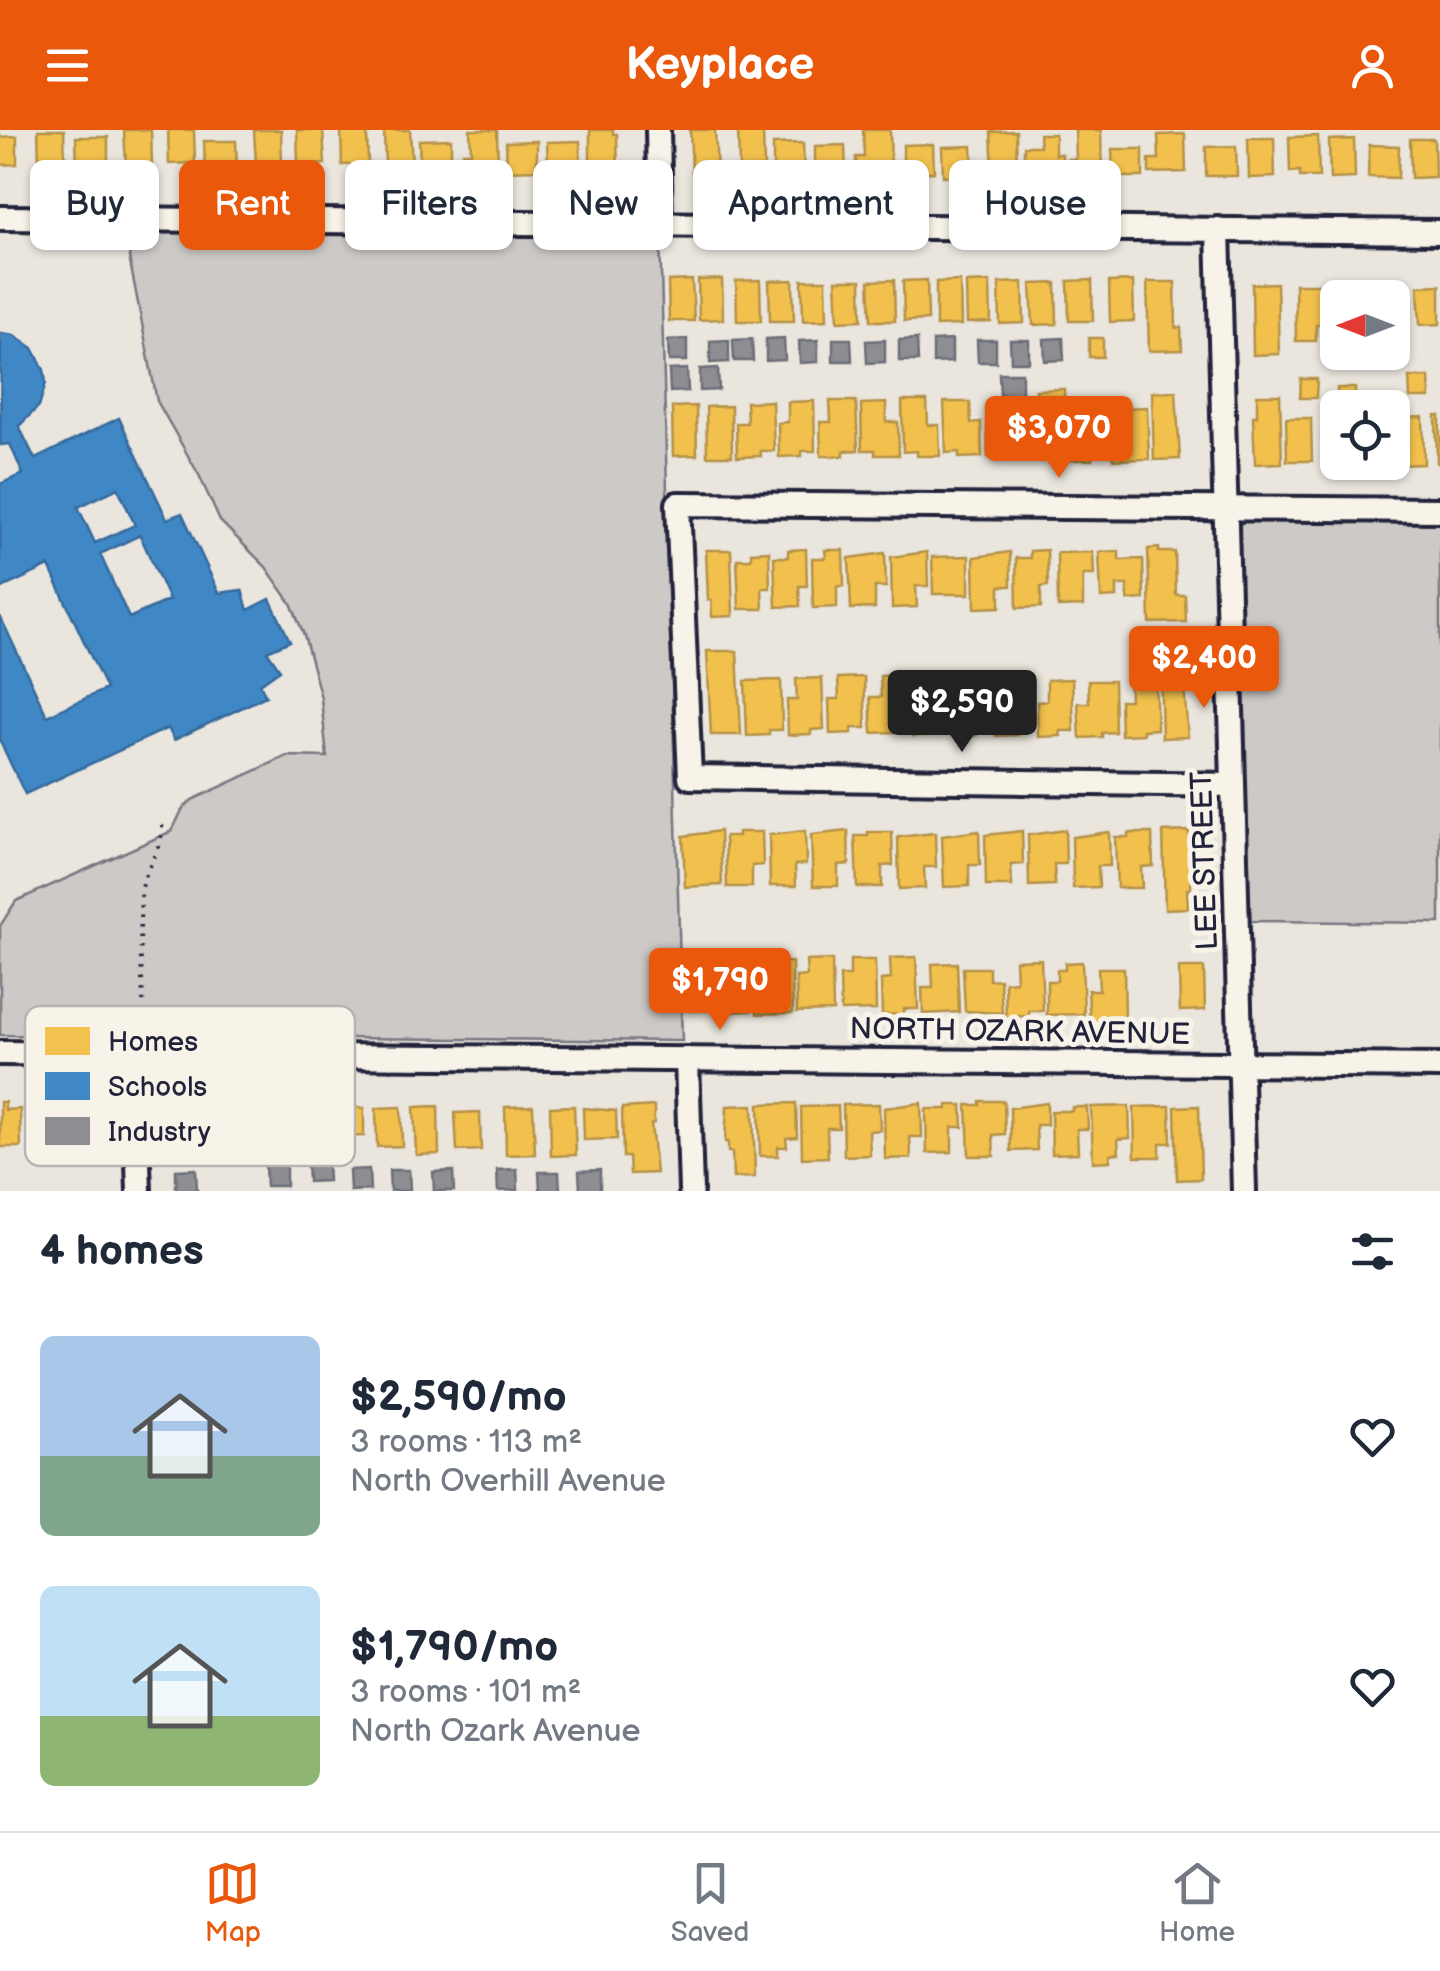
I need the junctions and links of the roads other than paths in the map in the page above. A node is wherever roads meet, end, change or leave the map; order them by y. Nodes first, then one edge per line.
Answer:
1 (658, 130) edge
2 (659, 160) edge
3 (0, 218) edge
4 (533, 223) edge
5 (673, 224) edge
6 (1218, 230) junction
7 (1440, 232) edge
8 (1223, 509) junction
9 (1440, 510) edge
10 (1233, 785) junction
11 (0, 1053) edge
12 (25, 1053) edge
13 (355, 1056) edge
14 (688, 1059) junction
15 (1240, 1064) junction
16 (1440, 1066) edge
17 (138, 1166) edge
18 (139, 1191) edge
19 (691, 1191) edge
20 (1244, 1191) edge

1 - 2 street
3 - 4 street
5 - 6 street
6 - 7 street
6 - 8 street, LEE STREET
8 - 9 street
8 - 10 street, LEE STREET
8 - 10 street
10 - 15 street, LEE STREET
11 - 12 street, NORTH OZARK AVENUE
13 - 14 street, NORTH OZARK AVENUE
14 - 15 street, NORTH OZARK AVENUE
14 - 19 street
15 - 16 street, NORTH OZARK AVENUE
15 - 20 street, LEE STREET
17 - 18 street

